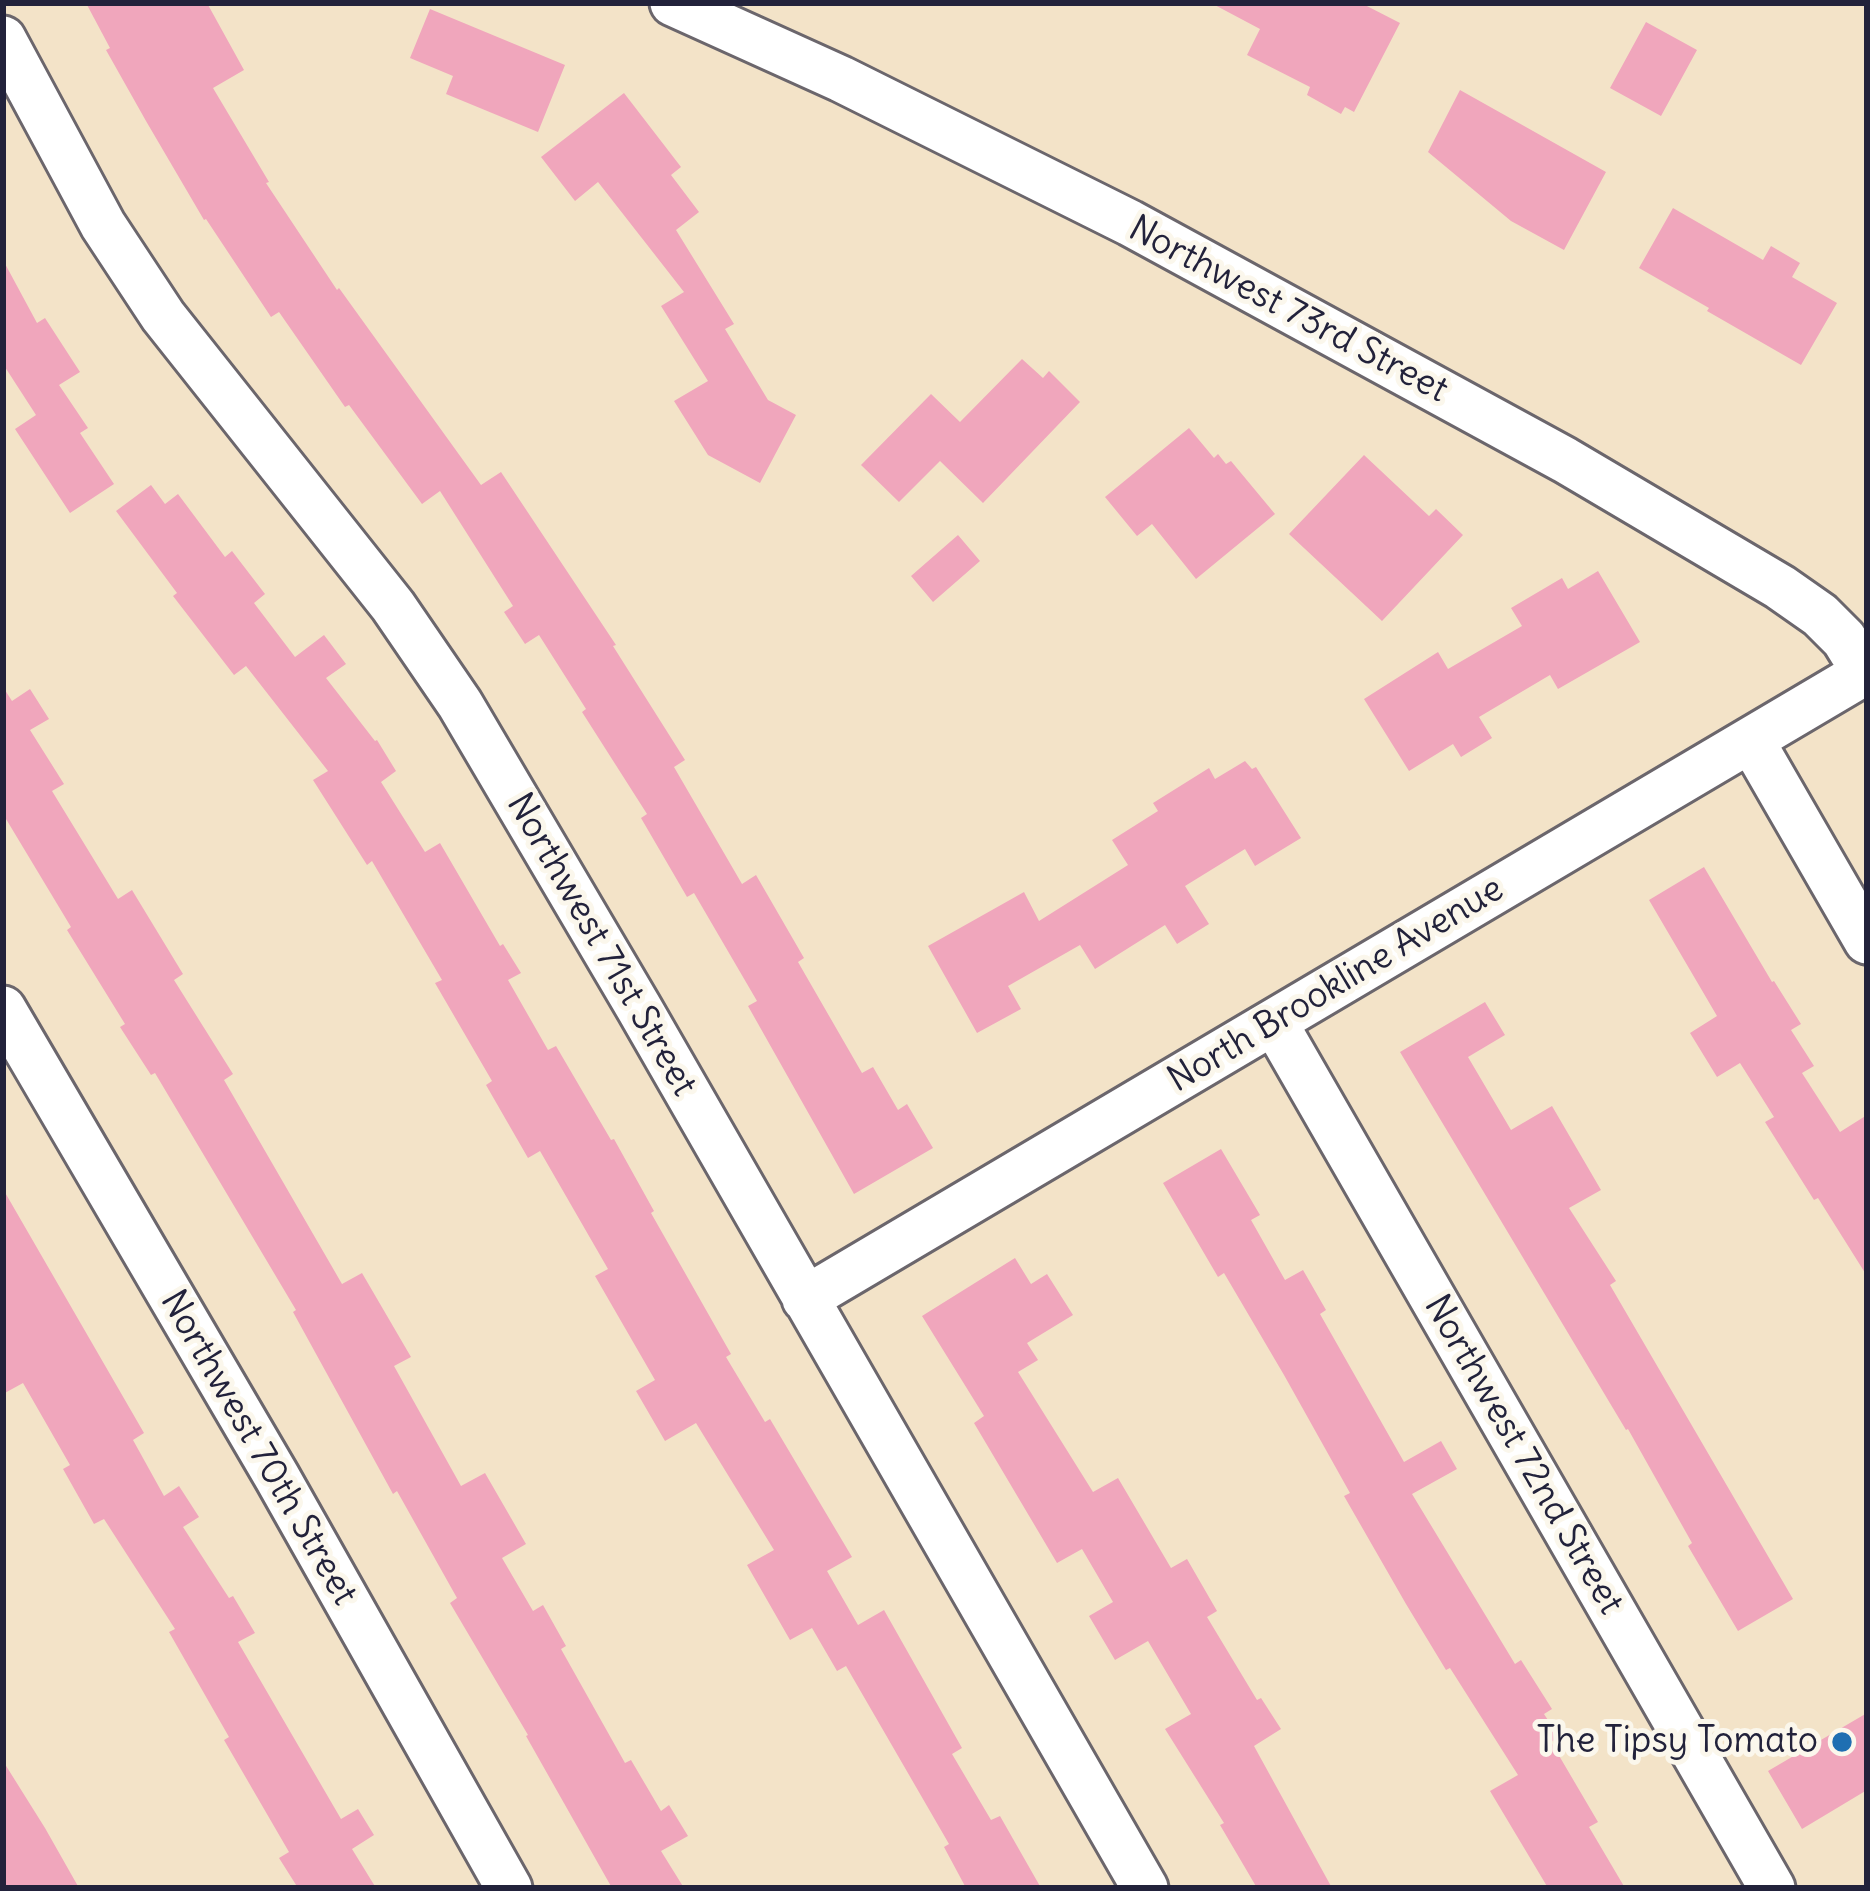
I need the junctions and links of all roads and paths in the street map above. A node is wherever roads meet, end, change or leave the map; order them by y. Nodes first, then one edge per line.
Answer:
1 (673, 3) edge
2 (3, 40) edge
3 (1866, 672) edge
4 (1751, 740) junction
5 (1867, 941) edge
6 (3, 1010) edge
7 (1274, 1022) junction
8 (805, 1299) junction
9 (509, 1888) edge
10 (1144, 1888) edge
11 (1772, 1888) edge

1 - 3 street, Northwest 73rd Street
2 - 8 street, Northwest 71st Street
3 - 4 street, North Brookline Avenue
4 - 5 street
4 - 7 street, North Brookline Avenue
6 - 9 street, Northwest 70th Street
7 - 8 street, North Brookline Avenue
7 - 11 street, Northwest 72nd Street
8 - 10 street, Northwest 71st Street

